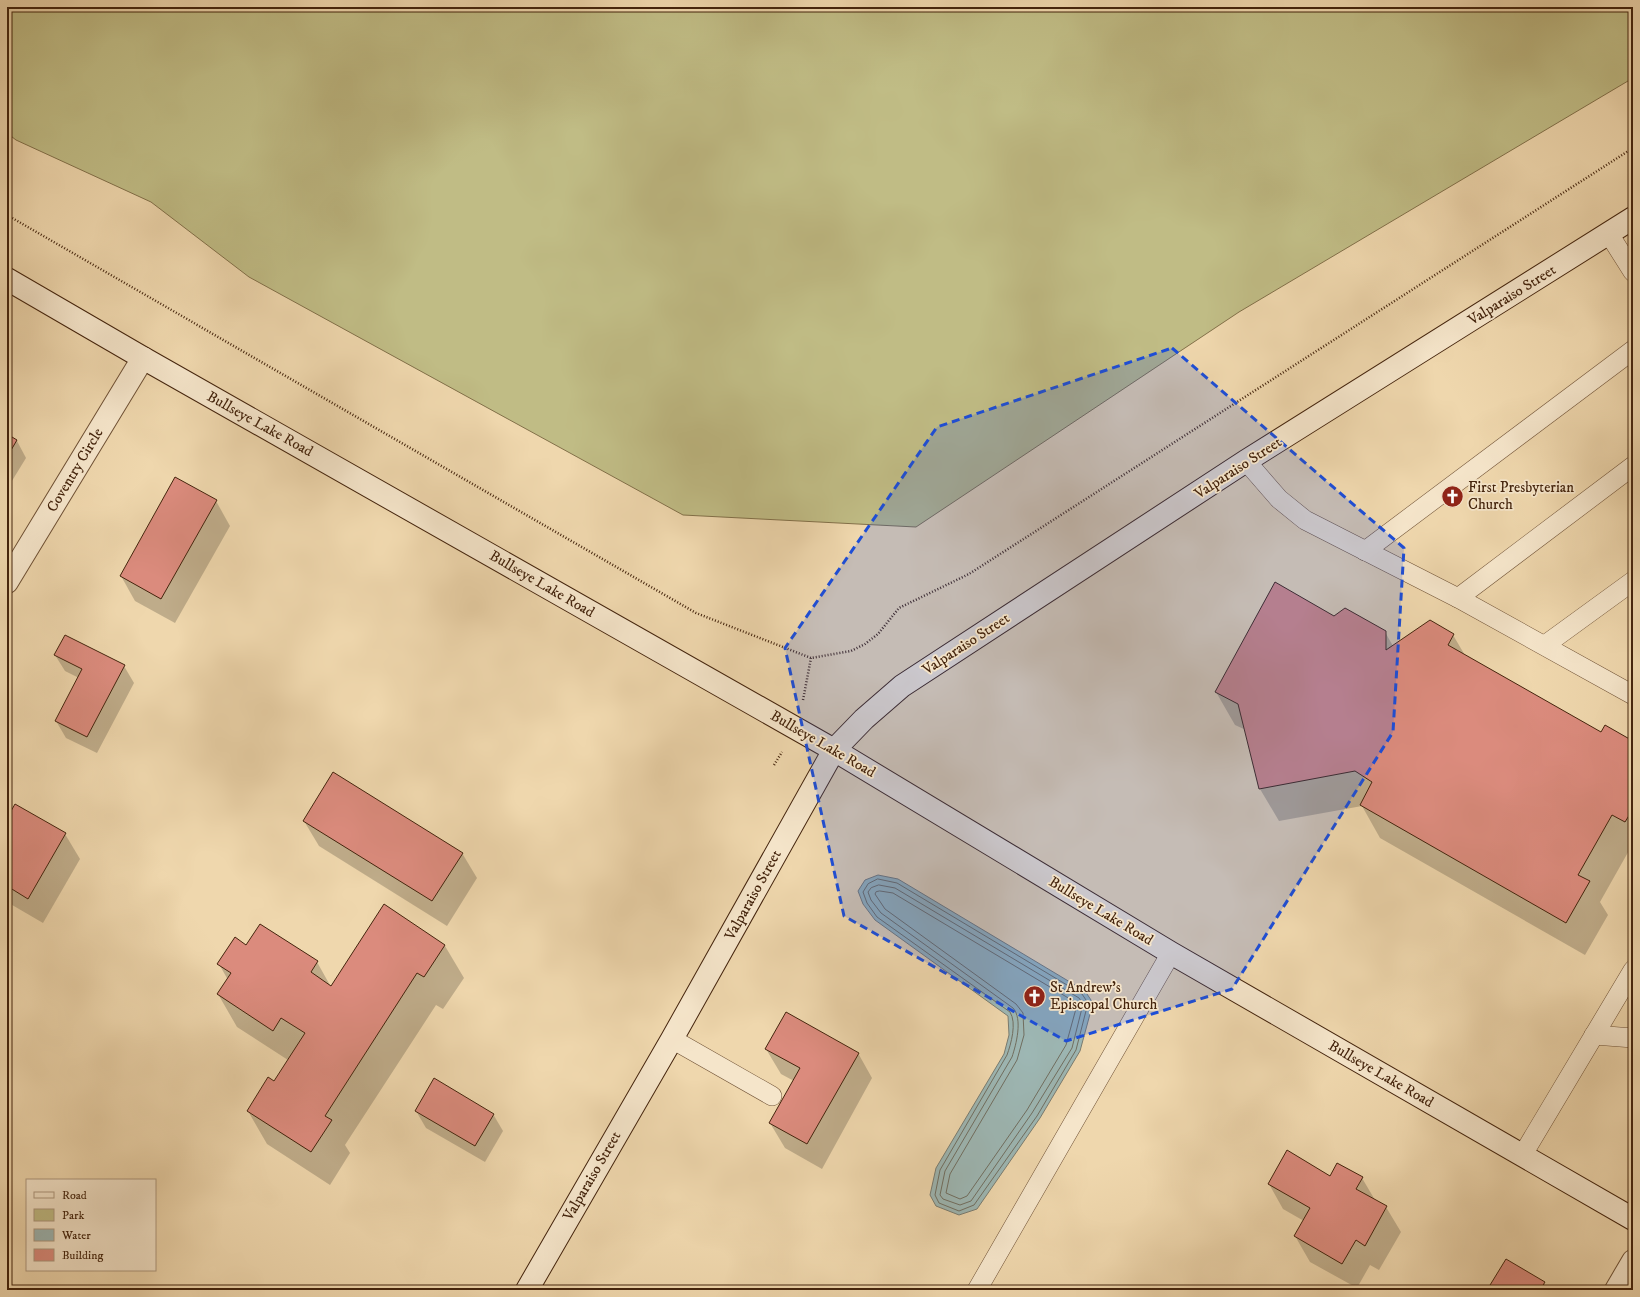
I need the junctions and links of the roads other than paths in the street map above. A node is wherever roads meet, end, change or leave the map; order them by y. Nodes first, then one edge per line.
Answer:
1 (1633, 218) edge
2 (1609, 234) junction
3 (1633, 272) edge
4 (7, 279) edge
5 (1633, 350) edge
6 (143, 358) junction
7 (1246, 461) junction
8 (1633, 466) edge
9 (1365, 551) junction
10 (1633, 581) edge
11 (7, 582) edge
12 (1458, 598) junction
13 (1545, 645) junction
14 (1633, 695) edge
15 (834, 750) junction
16 (1171, 953) junction
17 (1633, 970) edge
18 (1594, 1035) junction
19 (1633, 1038) edge
20 (672, 1039) junction
21 (772, 1096) dead end
22 (1522, 1156) junction
23 (1633, 1220) edge
24 (1633, 1261) edge
25 (527, 1290) edge
26 (977, 1290) edge
27 (1616, 1290) edge

1 - 2 street, Valparaiso Street
2 - 3 lane
2 - 7 street, Valparaiso Street
4 - 6 street, Bullseye Lake Road
5 - 9 lane
6 - 11 street, Coventry Circle
6 - 15 street, Bullseye Lake Road
7 - 9 lane
7 - 15 street, Valparaiso Street
8 - 12 lane
9 - 12 lane
10 - 13 lane
12 - 13 lane
13 - 14 lane
15 - 16 street, Bullseye Lake Road
15 - 20 street, Valparaiso Street
16 - 22 street, Bullseye Lake Road
16 - 26 lane
17 - 18 lane
18 - 19 lane
18 - 22 lane
20 - 21 lane
20 - 25 street, Valparaiso Street
22 - 23 street, Bullseye Lake Road
24 - 27 street

